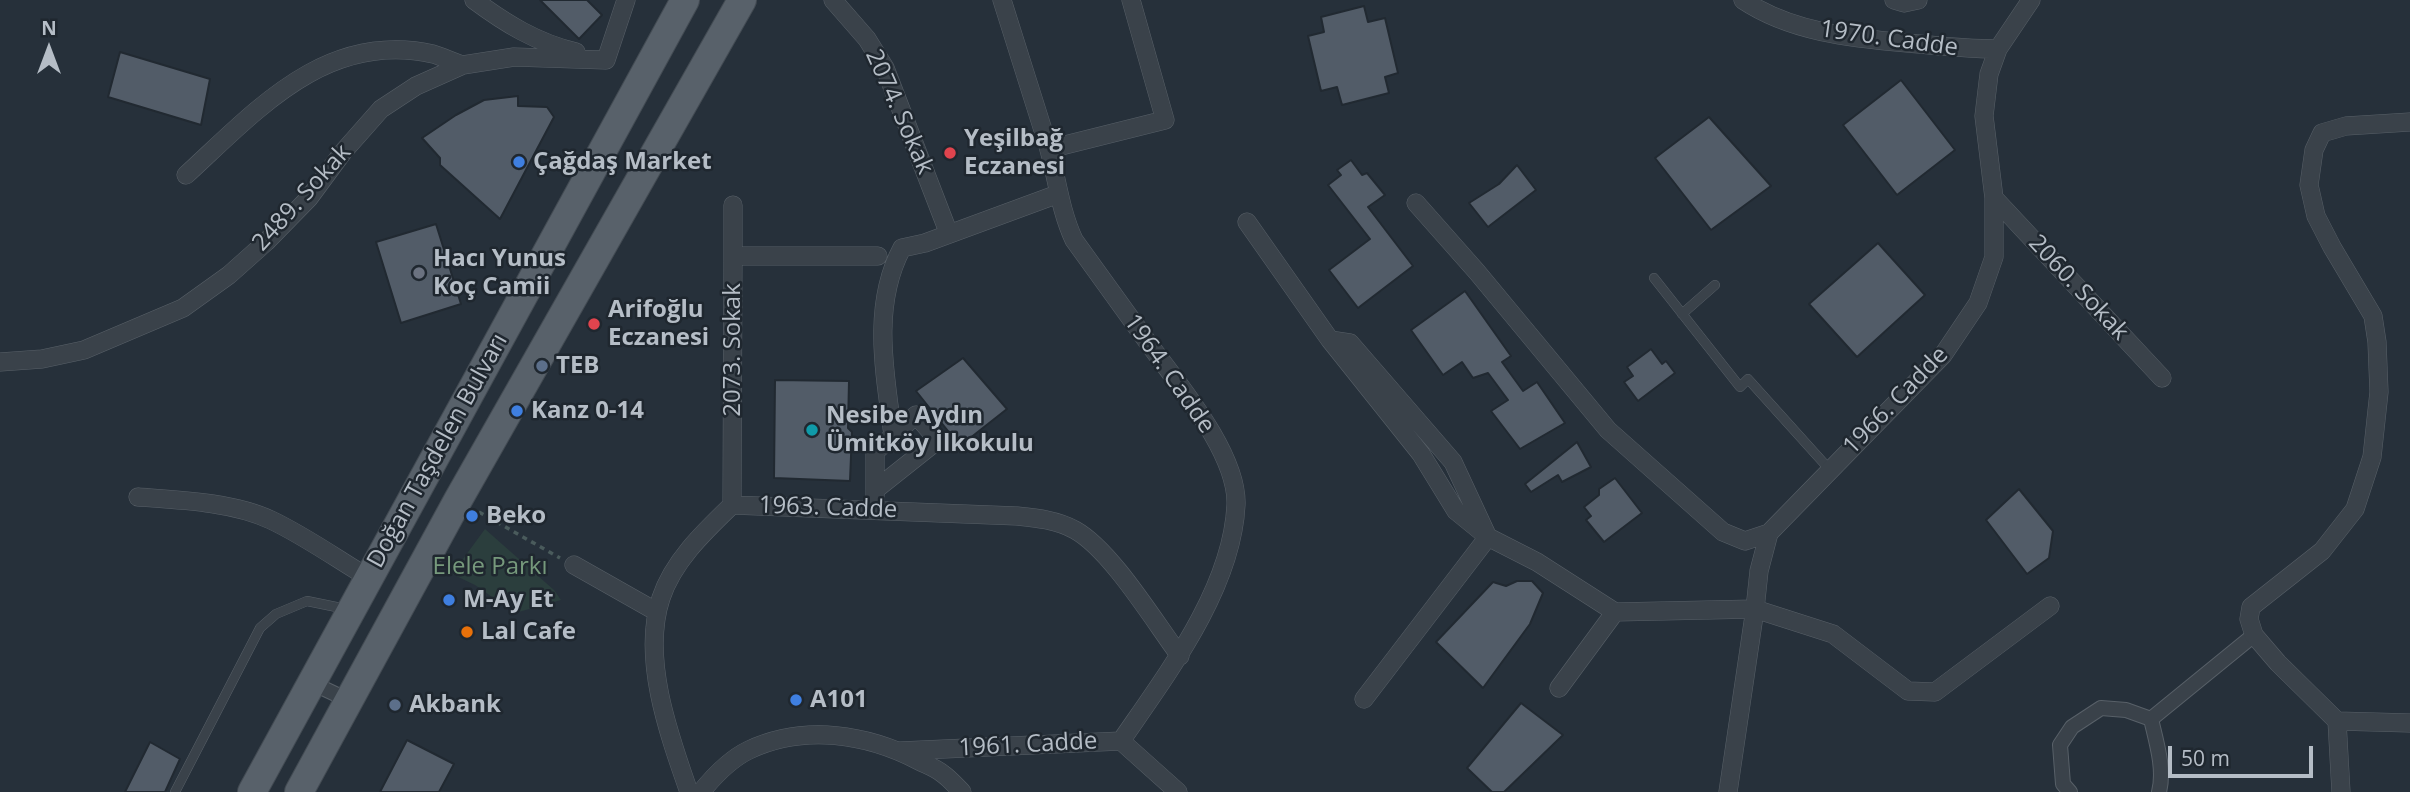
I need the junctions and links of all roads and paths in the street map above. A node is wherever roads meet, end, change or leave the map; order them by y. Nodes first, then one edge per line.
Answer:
1 (474, 0) edge
2 (626, 0) edge
3 (685, 0) edge
4 (742, 0) edge
5 (834, 0) edge
6 (1002, 0) edge
7 (1130, 0) edge
8 (1743, 0) edge
9 (1894, 0) edge
10 (1918, 0) edge
11 (2031, 0) edge
12 (1998, 49) junction
13 (606, 60) junction
14 (463, 65) junction
15 (2410, 122) edge
16 (1049, 149) junction
17 (186, 175) dead end
18 (1058, 194) junction
19 (1994, 198) junction
20 (1416, 203) dead end
21 (733, 205) dead end
22 (1247, 222) dead end
23 (949, 234) junction
24 (733, 256) junction
25 (878, 256) dead end
26 (1654, 278) dead end
27 (1715, 285) dead end
28 (1682, 314) junction
29 (0, 362) edge
30 (2162, 379) dead end
31 (893, 435) junction
32 (1830, 470) junction
33 (875, 490) junction
34 (138, 497) dead end
35 (458, 500) junction
36 (732, 505) junction
37 (875, 509) junction
38 (1769, 533) junction
39 (1488, 537) junction
40 (574, 565) joint
41 (369, 578) junction
42 (2050, 606) dead end
43 (351, 610) junction
44 (1755, 610) junction
45 (657, 612) junction
46 (1615, 612) junction
47 (2251, 627) junction
48 (1180, 656) junction
49 (312, 683) junction
50 (1559, 688) dead end
51 (1364, 699) dead end
52 (348, 700) junction
53 (2151, 719) junction
54 (2337, 721) junction
55 (2410, 723) edge
56 (1121, 741) junction
57 (900, 751) junction
58 (176, 792) edge
59 (252, 792) edge
60 (299, 792) edge
61 (689, 792) edge
62 (701, 792) edge
63 (962, 792) edge
64 (1178, 792) edge
65 (1728, 792) edge
66 (2070, 792) edge
67 (2159, 792) edge
68 (2341, 792) edge

1 - 13 street
2 - 13 street
3 - 41 main road, Doğan Taşdelen Bulvarı
4 - 35 main road, Doğan Taşdelen Bulvarı
5 - 23 street, 2074. Sokak
6 - 16 street, 1964. Cadde
7 - 16 street
8 - 12 street, 1970. Cadde
9 - 10 street
11 - 12 street, 1966. Cadde
12 - 19 street, 1966. Cadde
13 - 14 street, 2489. Sokak
14 - 17 street
14 - 29 street, 2489. Sokak
15 - 47 street
16 - 18 street, 1964. Cadde
18 - 23 street
18 - 48 street, 1964. Cadde
19 - 30 street, 2060. Sokak
19 - 32 street, 1966. Cadde
20 - 38 street
21 - 24 street
22 - 39 street
23 - 31 street
24 - 25 street, 2073. Sokak
24 - 36 street, 2073. Sokak
26 - 28 lane
27 - 28 lane
28 - 32 lane
31 - 33 street
31 - 33 street
32 - 38 street, 1966. Cadde
33 - 37 street
34 - 41 street
35 - 40 path
35 - 52 main road, Doğan Taşdelen Bulvarı
36 - 37 street, 1963. Cadde
36 - 45 street, 1963. Cadde
37 - 48 street, 1963. Cadde
38 - 44 street, 1966. Cadde
39 - 46 street
39 - 51 street
40 - 45 street
41 - 43 main road, Doğan Taşdelen Bulvarı
42 - 44 street
43 - 49 main road, Doğan Taşdelen Bulvarı
43 - 58 lane
44 - 46 street
44 - 65 street, 1966. Cadde
45 - 61 street, 1963. Cadde
46 - 50 street
47 - 53 street
47 - 54 street
48 - 56 street, 1964. Cadde
49 - 52 street
49 - 59 main road, Doğan Taşdelen Bulvarı
52 - 60 main road, Doğan Taşdelen Bulvarı
53 - 66 street
53 - 67 street
54 - 55 street
54 - 68 street
56 - 57 street, 1961. Cadde
56 - 64 street, 1961. Cadde
57 - 62 street
57 - 63 street

